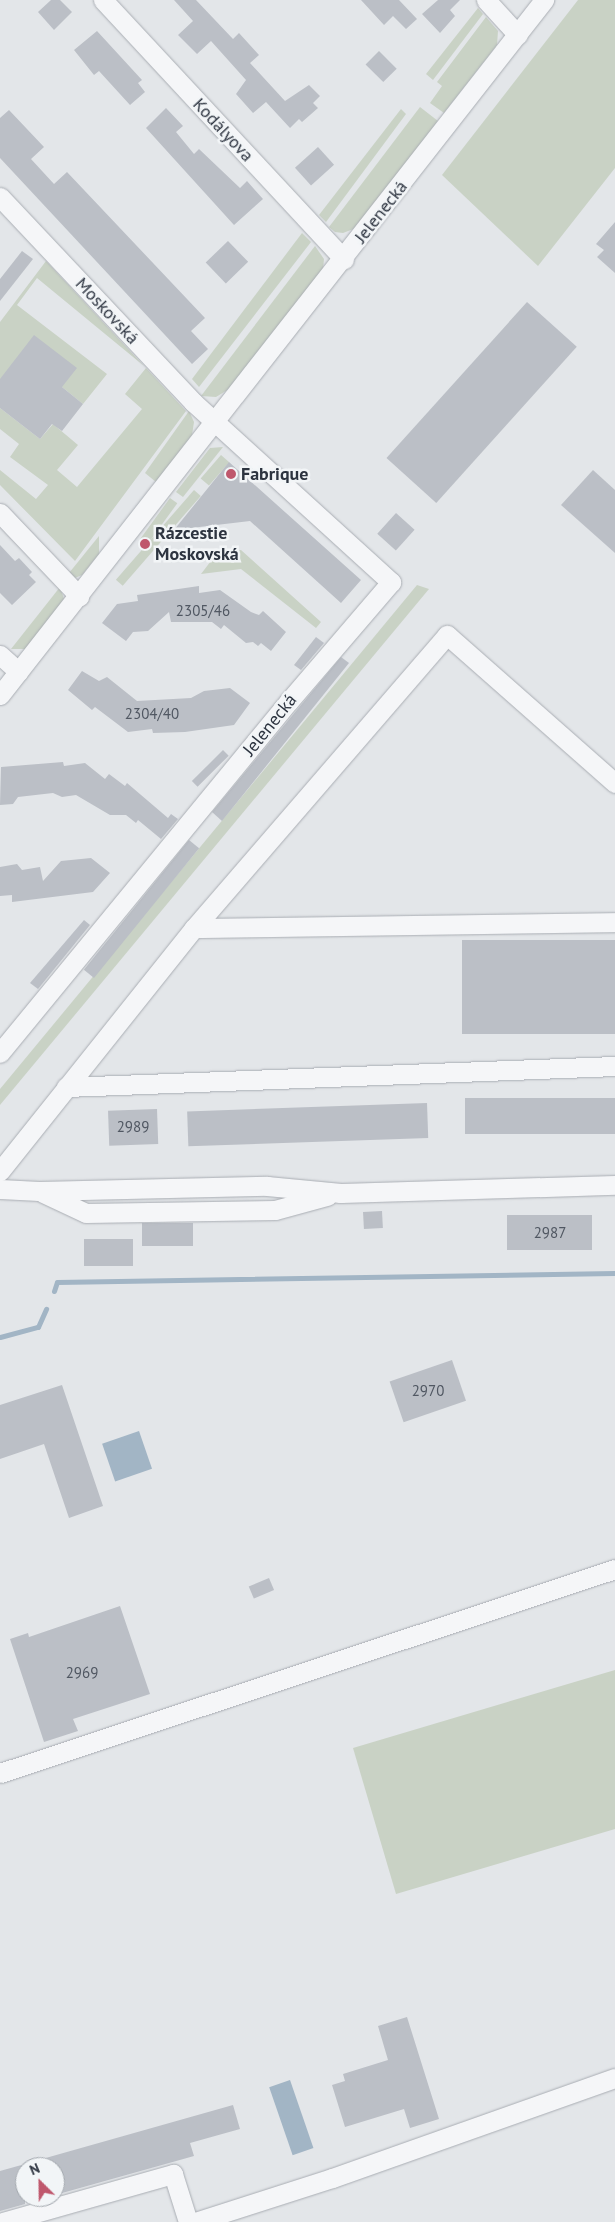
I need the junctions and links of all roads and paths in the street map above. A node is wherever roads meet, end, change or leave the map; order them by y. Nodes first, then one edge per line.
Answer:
1 (103, 0) edge
2 (486, 0) edge
3 (544, 0) edge
4 (518, 35) junction
5 (0, 197) edge
6 (344, 259) junction
7 (216, 423) junction
8 (0, 513) edge
9 (80, 596) junction
10 (0, 655) edge
11 (19, 672) junction
12 (0, 695) edge
13 (615, 783) edge
14 (615, 922) edge
15 (194, 928) junction
16 (0, 1053) edge
17 (615, 1066) edge
18 (66, 1087) junction
19 (0, 1171) edge
20 (615, 1185) edge
21 (0, 1189) edge
22 (615, 1569) edge
23 (0, 1773) edge
24 (615, 2078) edge
25 (3, 2222) edge
26 (188, 2222) edge
27 (195, 2222) edge

1 - 6 street, Kodályova
2 - 4 street
3 - 4 street, Jelenecká
4 - 6 street, Jelenecká
5 - 7 street, Moskovská
6 - 7 street, Jelenecká
7 - 9 street, Jelenecká
7 - 16 street, Jelenecká
8 - 9 street
9 - 11 street, Jelenecká
10 - 11 street
11 - 12 street, Jelenecká
13 - 15 street
14 - 15 street
15 - 18 street
17 - 18 street
18 - 19 street
20 - 21 street
22 - 23 street
24 - 27 street
25 - 26 street

